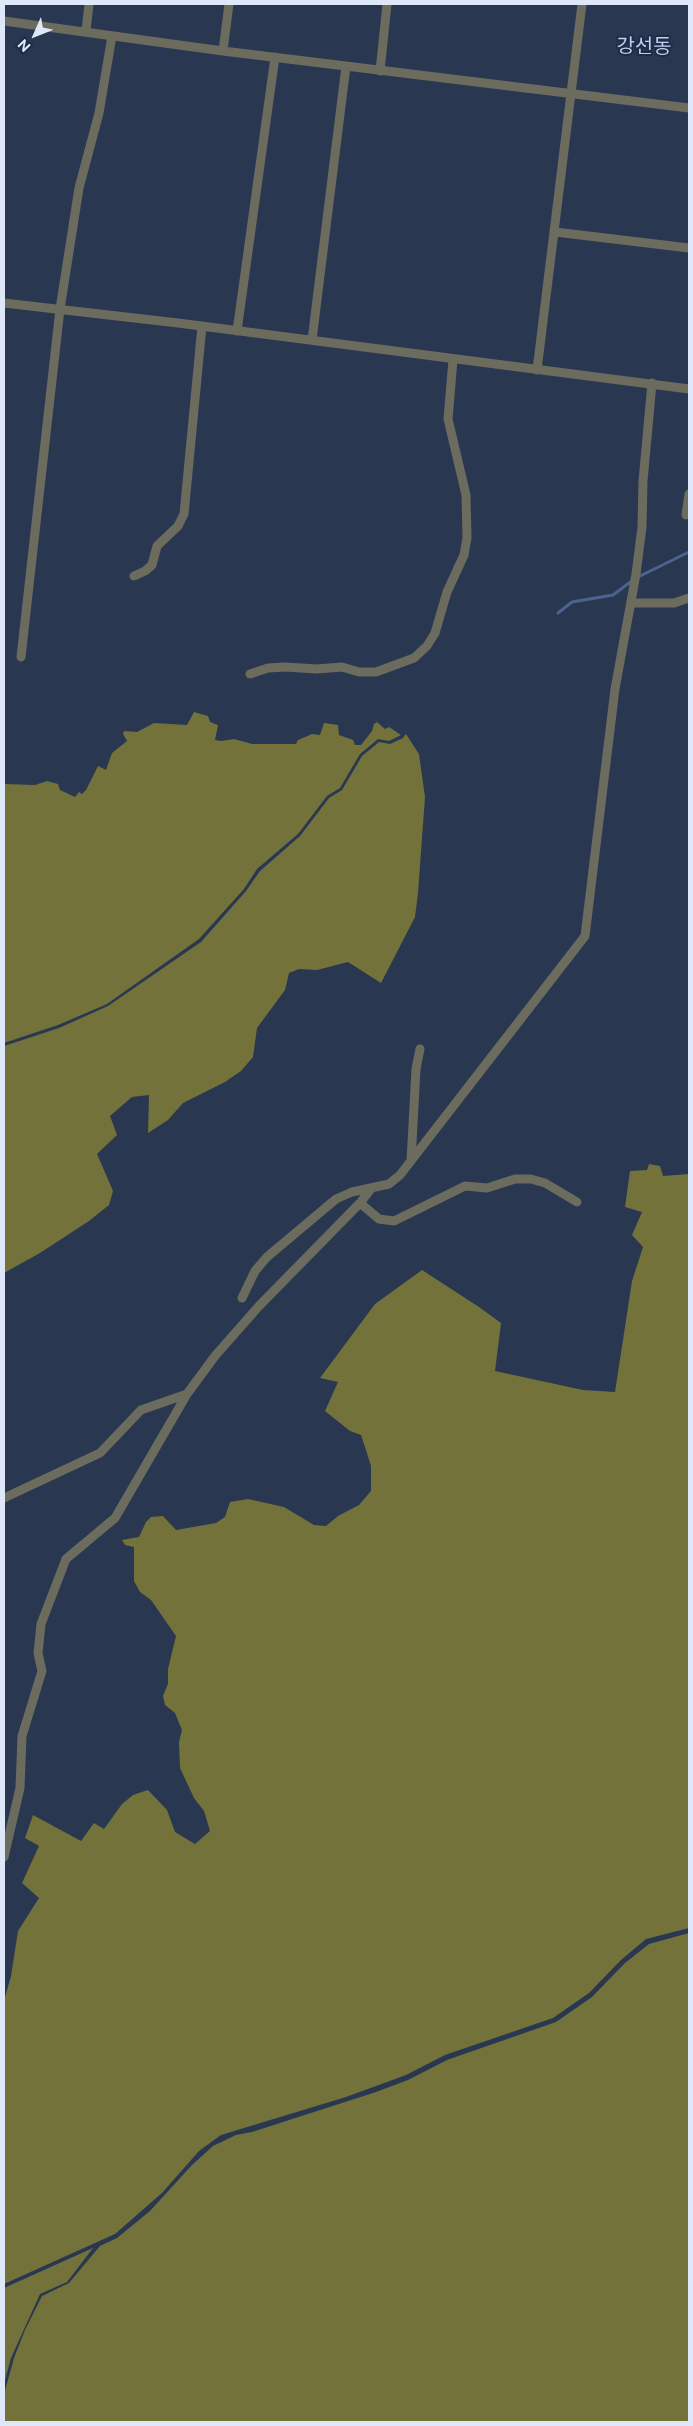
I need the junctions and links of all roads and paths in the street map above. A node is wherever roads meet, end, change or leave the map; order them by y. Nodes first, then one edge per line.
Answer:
1 (89, 4) edge
2 (229, 4) edge
3 (387, 4) edge
4 (582, 4) edge
5 (4, 21) edge
6 (86, 31) junction
7 (112, 36) junction
8 (223, 51) junction
9 (275, 57) junction
10 (346, 66) junction
11 (380, 71) junction
12 (570, 93) junction
13 (689, 108) edge
14 (555, 232) junction
15 (689, 248) edge
16 (4, 303) edge
17 (60, 309) junction
18 (202, 326) junction
19 (237, 331) junction
20 (312, 340) junction
21 (453, 360) junction
22 (537, 370) junction
23 (652, 383) junction
24 (689, 389) edge
25 (689, 494) edge
26 (686, 515) dead end
27 (134, 576) dead end
28 (689, 598) edge
29 (631, 603) junction
30 (21, 657) dead end
31 (250, 674) dead end
32 (420, 1049) dead end
33 (410, 1162) junction
34 (370, 1189) junction
35 (577, 1202) dead end
36 (360, 1203) junction
37 (242, 1298) dead end
38 (188, 1394) junction
39 (4, 1498) edge
40 (4, 1857) edge

1 - 6 street
2 - 8 street
3 - 11 street
4 - 12 street
5 - 6 street
6 - 7 street
7 - 8 street
7 - 17 street
8 - 9 street
9 - 10 street
9 - 19 street
10 - 11 street
10 - 20 street
11 - 12 street
12 - 13 street
12 - 14 street
14 - 15 street
14 - 22 street
16 - 17 street
17 - 18 street
17 - 30 street
18 - 19 street
18 - 27 street
19 - 20 street
20 - 21 street
21 - 22 street
21 - 31 street
22 - 23 street
23 - 24 street
23 - 29 street
25 - 26 street
28 - 29 street
29 - 33 street
32 - 33 street
33 - 34 street
34 - 36 street
34 - 37 street
35 - 36 street
36 - 38 street
38 - 39 street
38 - 40 street

